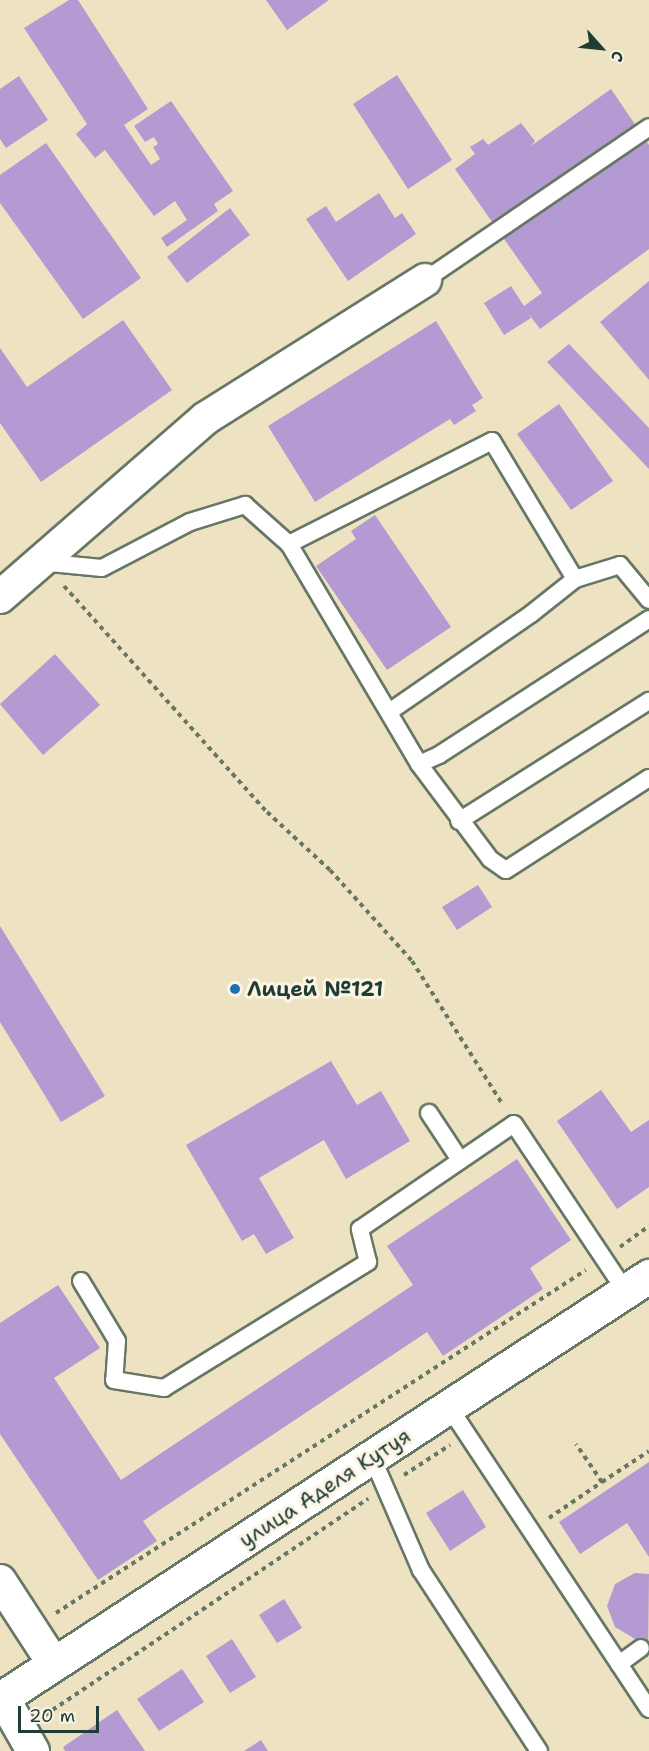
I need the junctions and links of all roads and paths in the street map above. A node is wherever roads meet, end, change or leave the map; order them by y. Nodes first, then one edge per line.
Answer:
1 (649, 128) edge
2 (425, 280) joint
3 (289, 544) junction
4 (37, 561) junction
5 (575, 579) junction
6 (4, 584) edge
7 (649, 600) edge
8 (649, 619) edge
9 (649, 702) edge
10 (389, 712) junction
11 (419, 764) junction
12 (649, 778) edge
13 (459, 820) junction
14 (429, 1113) dead end
15 (514, 1124) junction
16 (460, 1160) junction
17 (649, 1226) edge
18 (604, 1259) junction
19 (81, 1281) dead end
20 (638, 1284) edge
21 (448, 1407) junction
22 (467, 1434) junction
23 (576, 1443) dead end
24 (649, 1450) edge
25 (372, 1457) junction
26 (602, 1482) junction
27 (385, 1488) junction
28 (530, 1530) junction
29 (0, 1581) edge
30 (32, 1629) junction
31 (641, 1648) dead end
32 (54, 1664) junction
33 (619, 1664) junction
34 (1, 1698) edge
35 (646, 1698) edge
36 (29, 1744) edge
37 (539, 1751) edge

1 - 2 lane
2 - 4 street
3 - 4 lane
3 - 5 lane
3 - 10 lane
4 - 6 street
4 - 15 path
5 - 7 lane
5 - 10 lane
8 - 11 lane
9 - 13 lane
10 - 11 lane
11 - 13 lane
12 - 13 lane
14 - 16 lane
15 - 16 lane
15 - 18 lane
16 - 19 lane
17 - 18 path
18 - 20 lane
18 - 30 path
20 - 21 main road, улица Аделя Кутуя
21 - 22 lane
21 - 25 main road, улица Аделя Кутуя
22 - 27 path
22 - 28 lane
23 - 26 path
24 - 26 path
25 - 27 lane
25 - 32 main road, улица Аделя Кутуя
26 - 28 path
27 - 36 path
27 - 37 lane
28 - 33 lane
29 - 30 street
30 - 32 street
31 - 33 lane
32 - 34 main road, улица Аделя Кутуя
33 - 35 lane
34 - 36 street

